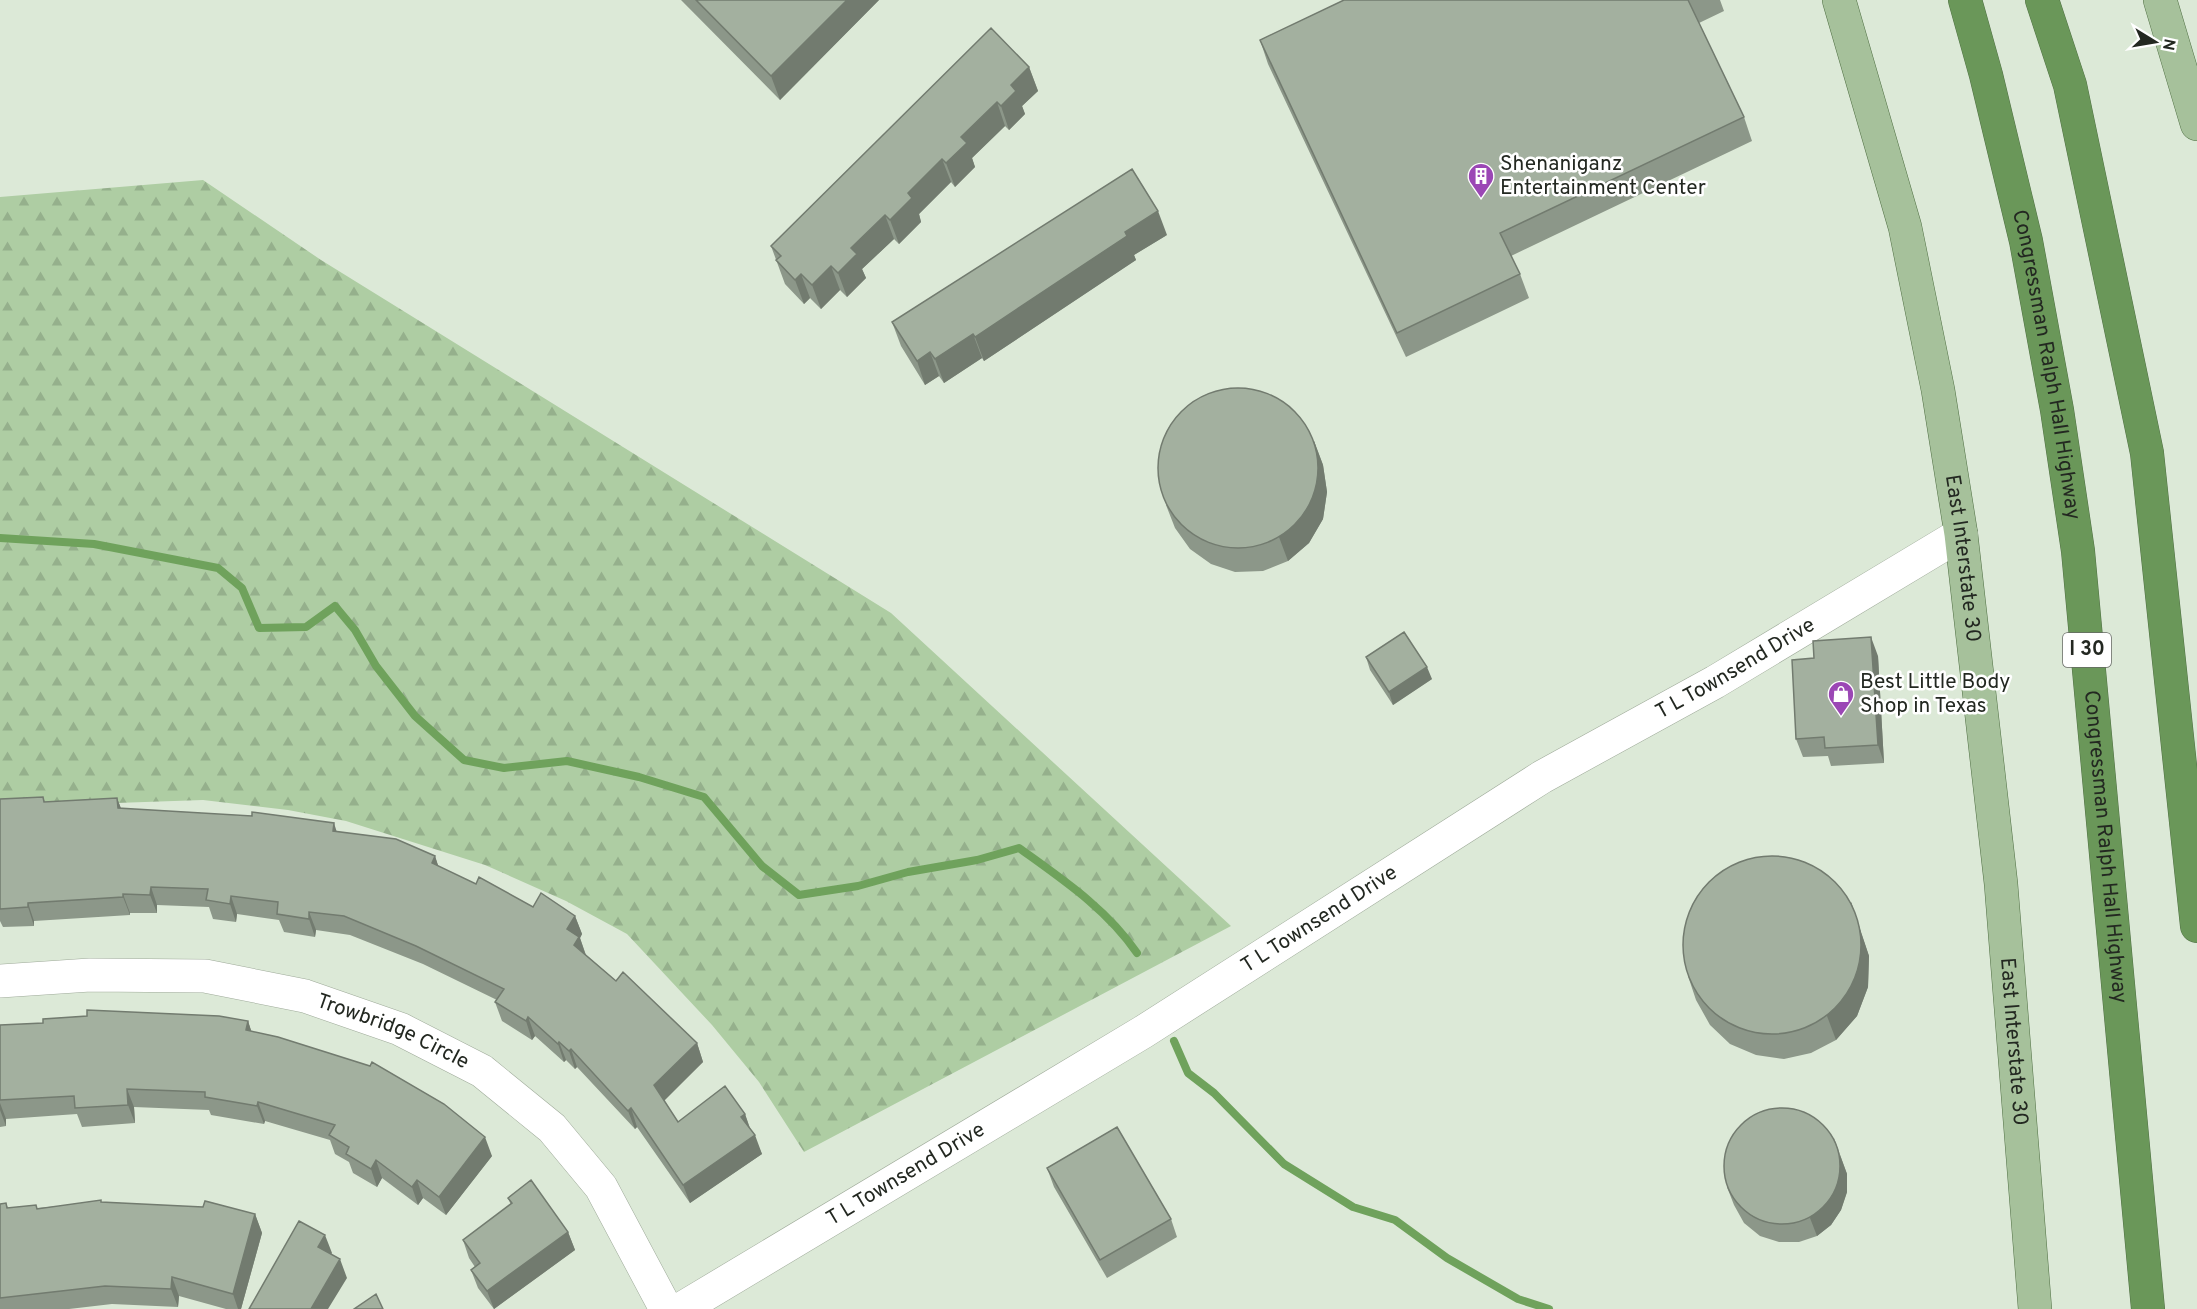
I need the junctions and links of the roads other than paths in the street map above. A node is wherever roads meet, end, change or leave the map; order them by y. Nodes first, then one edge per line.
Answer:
1 (1839, 0) edge
2 (1965, 0) edge
3 (2042, 0) edge
4 (2160, 0) edge
5 (2197, 124) edge
6 (1961, 534) junction
7 (2197, 926) edge
8 (0, 981) edge
9 (666, 1309) edge
10 (681, 1309) edge
11 (2035, 1309) edge
12 (2148, 1309) edge

1 - 6 main road, East Interstate 30
2 - 12 highway, Congressman Ralph Hall Highway / I 30
3 - 7 highway
4 - 5 main road
6 - 10 street, T L Townsend Drive
6 - 11 main road, East Interstate 30
8 - 9 street, Trowbridge Circle

